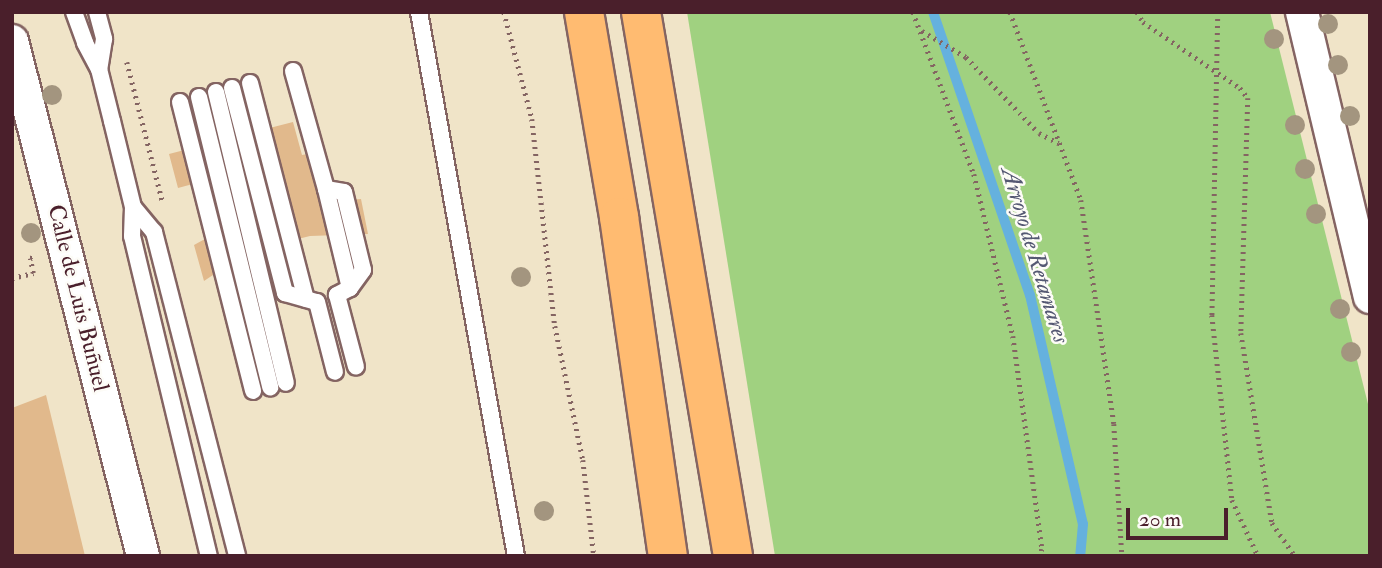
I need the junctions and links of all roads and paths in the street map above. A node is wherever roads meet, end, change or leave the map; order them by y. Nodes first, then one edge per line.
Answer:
1 (74, 12) edge
2 (97, 12) edge
3 (419, 12) edge
4 (504, 12) edge
5 (584, 12) edge
6 (641, 12) edge
7 (913, 12) edge
8 (1010, 12) edge
9 (1137, 12) edge
10 (1218, 12) edge
11 (1302, 12) edge
12 (921, 31) junction
13 (12, 41) edge
14 (99, 69) junction
15 (293, 71) dead end
16 (1219, 74) junction
17 (250, 83) dead end
18 (198, 97) dead end
19 (180, 102) dead end
20 (1059, 143) junction
21 (133, 207) junction
22 (1370, 297) edge
23 (306, 299) junction
24 (356, 367) dead end
25 (335, 372) dead end
26 (253, 391) dead end
27 (143, 556) edge
28 (209, 556) edge
29 (237, 556) edge
30 (516, 556) edge
31 (594, 556) edge
32 (668, 556) edge
33 (733, 556) edge
34 (1040, 556) edge
35 (1122, 556) edge
36 (1258, 556) edge
37 (1295, 556) edge

1 - 14 lane
2 - 14 lane
3 - 30 lane
4 - 31 path
5 - 32 highway
6 - 33 highway
7 - 12 path
8 - 20 path
9 - 16 path
10 - 16 path
11 - 22 street
12 - 20 path
12 - 34 path
13 - 27 street, Calle de Luis Buñuel
14 - 21 lane
15 - 24 lane
16 - 36 path
16 - 37 path
17 - 23 lane
18 - 23 lane
19 - 26 lane
20 - 35 path
21 - 28 lane
21 - 29 lane
23 - 25 lane

